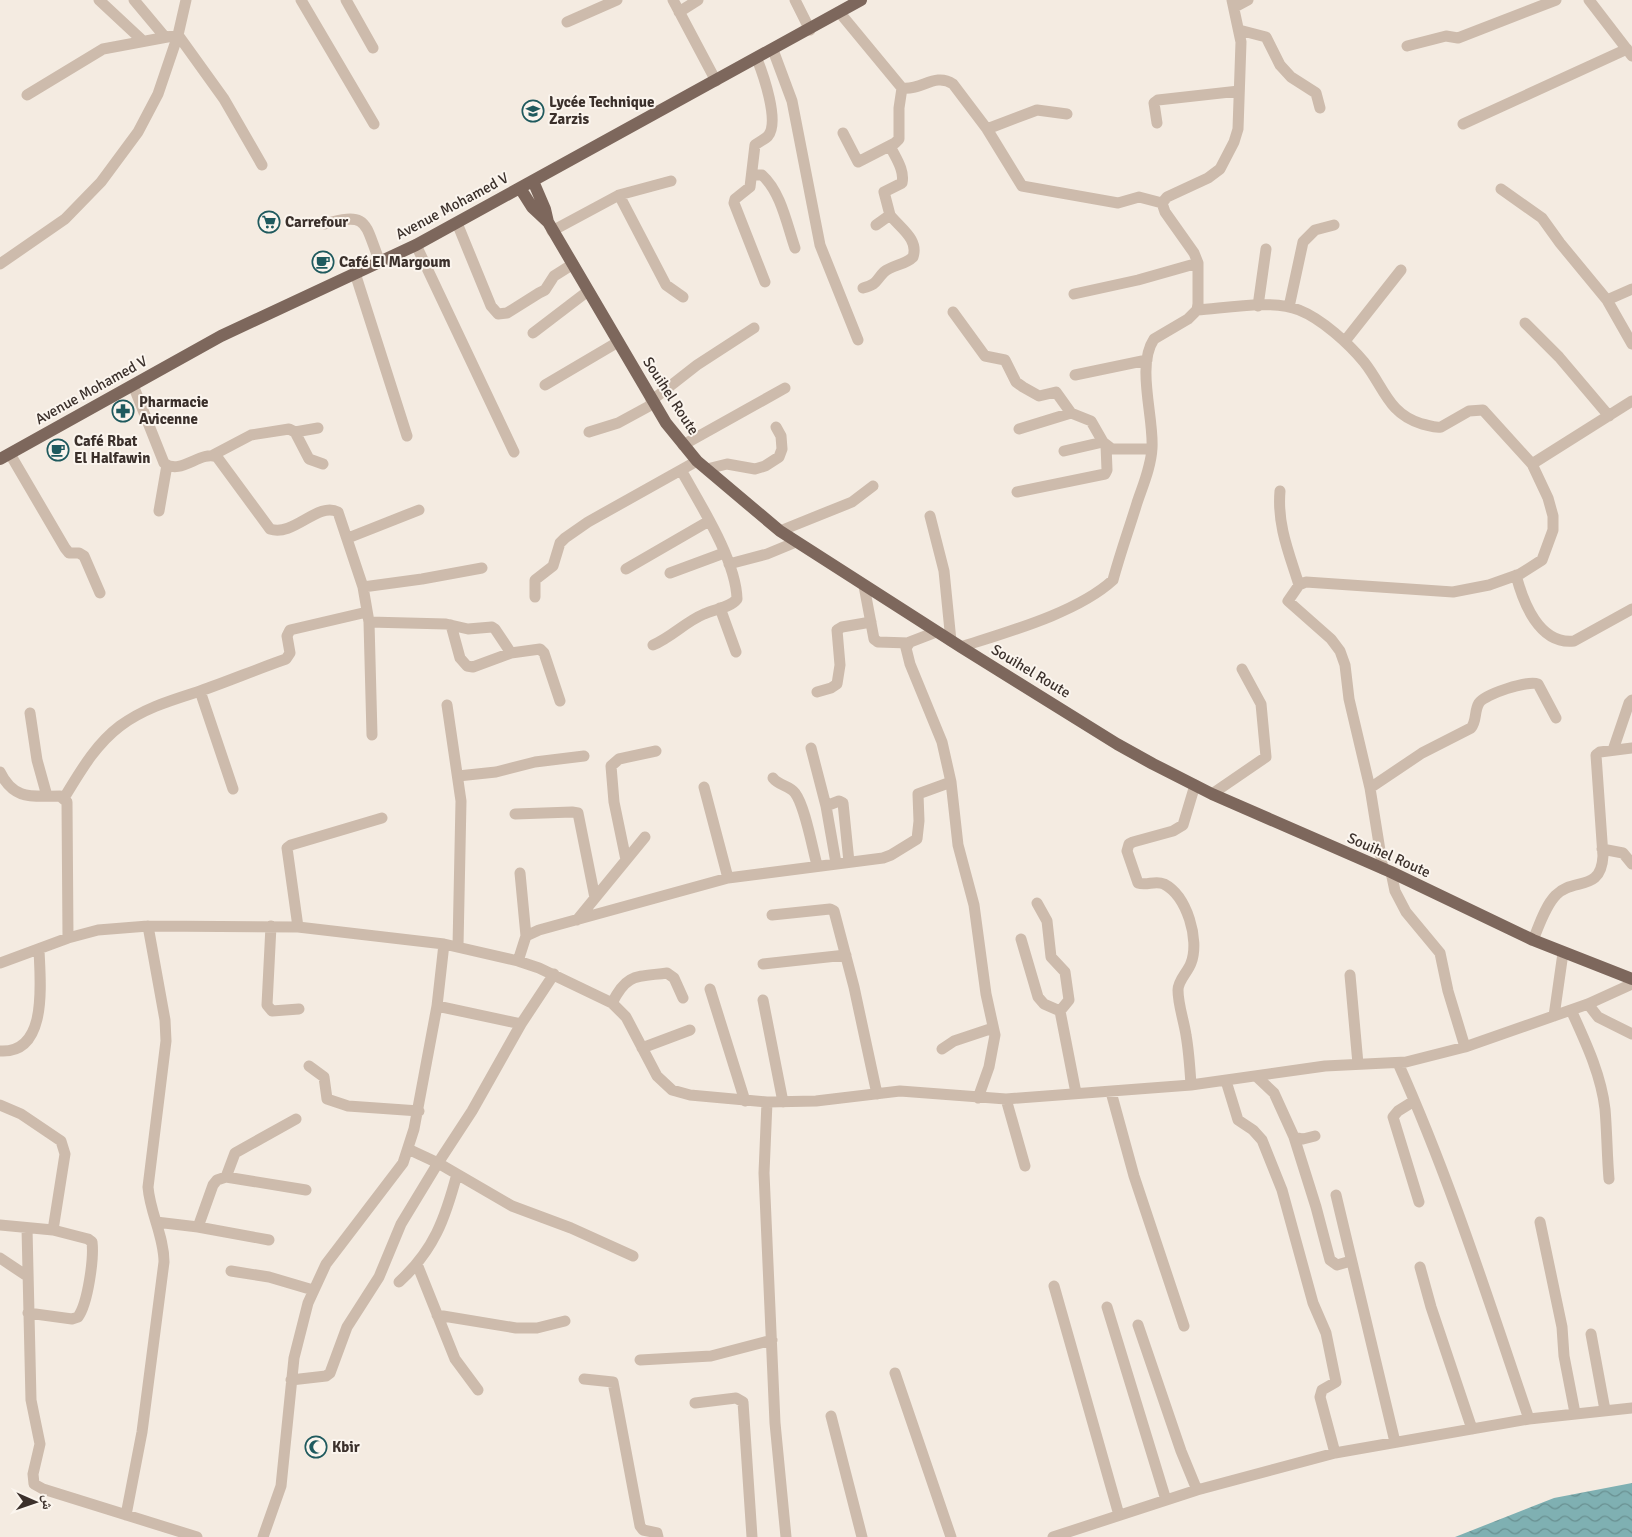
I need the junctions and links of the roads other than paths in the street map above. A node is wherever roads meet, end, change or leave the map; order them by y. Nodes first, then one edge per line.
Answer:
1 (99, 0) edge
2 (134, 0) edge
3 (301, 0) edge
4 (346, 0) edge
5 (617, 0) edge
6 (673, 0) edge
7 (698, 0) edge
8 (795, 0) edge
9 (861, 0) edge
10 (1248, 0) edge
11 (1556, 0) edge
12 (1589, 0) edge
13 (183, 1) edge
14 (1234, 4) edge
15 (679, 12) junction
16 (840, 13) junction
17 (567, 22) dead end
18 (810, 30) junction
19 (1239, 30) junction
20 (178, 34) junction
21 (165, 37) junction
22 (143, 41) junction
23 (1407, 46) dead end
24 (373, 48) dead end
25 (773, 50) junction
26 (1630, 53) edge
27 (757, 59) junction
28 (716, 82) junction
29 (902, 88) junction
30 (1239, 91) junction
31 (27, 95) dead end
32 (1320, 108) dead end
33 (1067, 114) dead end
34 (1157, 123) dead end
35 (374, 124) dead end
36 (1462, 124) dead end
37 (987, 129) junction
38 (843, 133) dead end
39 (890, 146) junction
40 (262, 165) dead end
41 (752, 174) junction
42 (533, 181) junction
43 (671, 181) dead end
44 (520, 188) junction
45 (1501, 190) dead end
46 (618, 196) junction
47 (1162, 203) junction
48 (890, 215) junction
49 (457, 222) junction
50 (325, 224) dead end
51 (876, 225) dead end
52 (1334, 225) dead end
53 (550, 227) junction
54 (416, 245) junction
55 (795, 248) dead end
56 (1266, 249) dead end
57 (380, 262) junction
58 (1198, 263) junction
59 (0, 264) edge
60 (573, 264) junction
61 (1401, 270) dead end
62 (355, 273) junction
63 (764, 282) dead end
64 (863, 288) dead end
65 (1632, 289) edge
66 (588, 291) junction
67 (1074, 294) dead end
68 (683, 297) dead end
69 (1607, 300) junction
70 (1258, 306) junction
71 (1289, 307) junction
72 (1197, 310) junction
73 (953, 312) dead end
74 (1525, 323) dead end
75 (754, 328) dead end
76 (533, 333) dead end
77 (858, 340) dead end
78 (1345, 341) junction
79 (618, 342) junction
80 (1632, 344) edge
81 (1147, 360) junction
82 (1075, 375) dead end
83 (132, 385) junction
84 (544, 385) dead end
85 (785, 388) dead end
86 (1632, 401) edge
87 (652, 402) junction
88 (1070, 413) junction
89 (1609, 416) junction
90 (776, 427) dead end
91 (318, 428) dead end
92 (1019, 429) dead end
93 (295, 432) junction
94 (589, 432) dead end
95 (407, 436) dead end
96 (1104, 443) junction
97 (683, 445) junction
98 (1152, 449) junction
99 (1064, 451) dead end
100 (514, 452) dead end
101 (213, 455) junction
102 (5, 456) edge
103 (323, 464) dead end
104 (1532, 464) junction
105 (167, 465) junction
106 (702, 465) junction
107 (681, 470) junction
108 (873, 486) dead end
109 (1280, 491) dead end
110 (1017, 492) dead end
111 (419, 510) dead end
112 (159, 511) dead end
113 (930, 516) dead end
114 (710, 521) junction
115 (780, 531) junction
116 (348, 538) junction
117 (796, 542) junction
118 (724, 553) junction
119 (728, 564) junction
120 (482, 568) dead end
121 (626, 569) dead end
122 (670, 573) dead end
123 (1516, 575) junction
124 (1299, 585) junction
125 (864, 586) junction
126 (363, 587) junction
127 (100, 593) dead end
128 (535, 597) dead end
129 (720, 608) junction
130 (1632, 610) edge
131 (368, 617) junction
132 (870, 622) junction
133 (451, 625) junction
134 (936, 632) junction
135 (909, 642) junction
136 (956, 644) junction
137 (653, 645) dead end
138 (736, 652) dead end
139 (511, 653) junction
140 (1242, 669) dead end
141 (200, 691) junction
142 (817, 692) dead end
143 (1632, 700) edge
144 (560, 701) dead end
145 (447, 705) dead end
146 (30, 713) dead end
147 (1556, 718) dead end
148 (372, 735) dead end
149 (811, 748) dead end
150 (1632, 748) edge
151 (1613, 750) junction
152 (656, 751) dead end
153 (584, 756) dead end
154 (0, 772) edge
155 (458, 776) junction
156 (773, 778) dead end
157 (951, 782) junction
158 (1195, 785) junction
159 (704, 787) dead end
160 (1370, 788) junction
161 (233, 789) dead end
162 (1212, 794) junction
163 (47, 796) junction
164 (64, 798) junction
165 (826, 806) junction
166 (515, 814) dead end
167 (382, 818) dead end
168 (645, 837) dead end
169 (1602, 849) junction
170 (626, 860) junction
171 (849, 862) junction
172 (836, 863) junction
173 (1632, 864) edge
174 (817, 865) junction
175 (1387, 870) junction
176 (520, 873) dead end
177 (728, 878) junction
178 (595, 898) junction
179 (1037, 903) dead end
180 (772, 916) dead end
181 (582, 919) junction
182 (148, 926) junction
183 (271, 926) junction
184 (298, 927) junction
185 (526, 936) junction
186 (68, 938) junction
187 (1021, 939) dead end
188 (1533, 940) junction
189 (444, 944) junction
190 (458, 946) junction
191 (39, 949) junction
192 (1563, 953) junction
193 (846, 954) junction
194 (518, 961) junction
195 (0, 964) edge
196 (763, 964) dead end
197 (554, 974) junction
198 (1350, 974) dead end
199 (1632, 979) edge
200 (1632, 984) edge
201 (710, 989) dead end
202 (683, 998) dead end
203 (763, 1000) dead end
204 (612, 1003) junction
205 (1588, 1004) junction
206 (436, 1006) junction
207 (299, 1009) dead end
208 (1571, 1010) junction
209 (1060, 1011) junction
210 (1554, 1016) junction
211 (521, 1024) junction
212 (993, 1028) junction
213 (690, 1030) dead end
214 (1632, 1034) edge
215 (1465, 1047) junction
216 (642, 1048) junction
217 (942, 1049) dead end
218 (0, 1051) edge
219 (1398, 1063) junction
220 (1358, 1064) junction
221 (309, 1066) dead end
222 (1256, 1076) junction
223 (1226, 1081) junction
224 (1191, 1085) junction
225 (1111, 1092) junction
226 (1076, 1093) junction
227 (877, 1094) junction
228 (978, 1098) junction
229 (1006, 1099) junction
230 (745, 1101) junction
231 (1414, 1101) junction
232 (767, 1102) junction
233 (783, 1102) junction
234 (0, 1105) edge
235 (419, 1110) junction
236 (296, 1120) dead end
237 (1294, 1136) junction
238 (1315, 1136) dead end
239 (408, 1149) junction
240 (438, 1162) junction
241 (1024, 1166) dead end
242 (457, 1174) junction
243 (226, 1177) junction
244 (1609, 1179) dead end
245 (306, 1190) dead end
246 (1336, 1195) dead end
247 (1419, 1202) dead end
248 (156, 1222) junction
249 (1540, 1222) dead end
250 (0, 1225) edge
251 (198, 1227) junction
252 (27, 1228) junction
253 (53, 1230) junction
254 (269, 1240) dead end
255 (633, 1256) dead end
256 (0, 1258) edge
257 (1351, 1261) junction
258 (418, 1264) junction
259 (1420, 1268) dead end
260 (231, 1271) dead end
261 (27, 1276) junction
262 (399, 1282) dead end
263 (1054, 1286) dead end
264 (313, 1290) junction
265 (1107, 1307) dead end
266 (28, 1313) junction
267 (437, 1315) junction
268 (565, 1320) dead end
269 (1138, 1325) dead end
270 (1184, 1326) dead end
271 (1591, 1334) dead end
272 (772, 1340) junction
273 (640, 1360) dead end
274 (895, 1373) dead end
275 (291, 1380) junction
276 (584, 1380) dead end
277 (478, 1390) dead end
278 (695, 1403) dead end
279 (1632, 1408) edge
280 (1605, 1410) junction
281 (1575, 1413) junction
282 (831, 1416) dead end
283 (1529, 1419) junction
284 (1472, 1428) junction
285 (1395, 1442) junction
286 (1335, 1452) junction
287 (1197, 1490) junction
288 (1166, 1500) junction
289 (126, 1515) junction
290 (1119, 1515) junction
291 (197, 1537) edge
292 (263, 1537) edge
293 (658, 1537) edge
294 (752, 1537) edge
295 (786, 1537) edge
296 (862, 1537) edge
297 (951, 1537) edge
298 (1053, 1537) edge

1 - 22 street
2 - 21 street
3 - 35 street
4 - 24 street
5 - 17 street
6 - 15 street
7 - 15 street
8 - 18 street
9 - 16 main road, Avenue Mohamed V
10 - 14 street
11 - 23 street
12 - 26 street
13 - 20 street
14 - 19 street
15 - 28 street
16 - 18 main road, Avenue Mohamed V
16 - 29 street
18 - 25 main road, Avenue Mohamed V
19 - 30 street
19 - 32 street
20 - 21 street
20 - 40 street
20 - 59 street
21 - 22 street
22 - 31 street
25 - 27 main road, Avenue Mohamed V
25 - 77 street
26 - 36 street
27 - 28 main road, Avenue Mohamed V
27 - 41 street
28 - 42 main road, Avenue Mohamed V
29 - 37 street
29 - 39 street
30 - 34 street
30 - 47 street
33 - 37 street
37 - 47 street
38 - 39 street
39 - 48 street
41 - 55 street
41 - 63 street
42 - 44 main road, Avenue Mohamed V
42 - 53 main road
43 - 46 street
44 - 49 main road, Avenue Mohamed V
44 - 53 main road
45 - 69 street
46 - 53 street
46 - 68 street
47 - 58 street
48 - 51 street
48 - 64 street
49 - 54 main road, Avenue Mohamed V
49 - 60 street
50 - 57 street
52 - 71 street
53 - 60 main road, Souihel Route
54 - 57 main road, Avenue Mohamed V
54 - 100 street
56 - 70 street
57 - 62 main road, Avenue Mohamed V
58 - 67 street
58 - 72 street
60 - 66 main road, Souihel Route
61 - 78 street
62 - 83 main road, Avenue Mohamed V
62 - 95 street
65 - 69 street
66 - 76 street
66 - 79 main road, Souihel Route
69 - 80 street
70 - 71 street
70 - 72 street
71 - 78 street
72 - 81 street
73 - 88 street
74 - 89 street
75 - 87 street
78 - 104 street
79 - 84 street
79 - 87 main road, Souihel Route
81 - 82 street
81 - 98 street
83 - 102 main road, Avenue Mohamed V
83 - 105 street
85 - 97 street
86 - 89 street
87 - 94 street
87 - 97 main road, Souihel Route
88 - 92 street
88 - 96 street
89 - 104 street
90 - 106 street
91 - 93 street
93 - 101 street
93 - 103 street
96 - 98 street
96 - 99 street
96 - 110 street
97 - 106 main road, Souihel Route
98 - 136 street
101 - 105 street
101 - 116 street
102 - 127 street
104 - 123 street
105 - 112 street
106 - 107 street
106 - 115 main road, Souihel Route
107 - 114 street
107 - 128 street
108 - 115 street
109 - 124 street
111 - 116 street
113 - 136 street
114 - 118 street
114 - 121 street
115 - 117 main road, Souihel Route
116 - 126 street
117 - 119 street
117 - 125 main road, Souihel Route
118 - 119 street
118 - 122 street
119 - 129 street
120 - 126 street
123 - 124 street
123 - 130 street
124 - 160 street
125 - 132 street
125 - 134 main road, Souihel Route
126 - 131 street
129 - 137 street
129 - 138 street
131 - 133 street
131 - 141 street
131 - 148 street
132 - 135 street
132 - 142 street
133 - 139 street
133 - 139 street
134 - 135 street
134 - 136 main road, Souihel Route
135 - 157 street
136 - 158 main road, Souihel Route
139 - 144 street
140 - 162 street
141 - 161 street
141 - 164 street
143 - 151 street
145 - 155 street
146 - 163 street
147 - 160 street
149 - 165 street
150 - 151 street
151 - 169 street
152 - 170 street
153 - 155 street
154 - 163 street
155 - 190 street
156 - 174 street
157 - 171 street
157 - 212 street
158 - 162 main road, Souihel Route
158 - 224 street
159 - 177 street
160 - 175 street
162 - 175 main road, Souihel Route
163 - 164 street
164 - 186 street
165 - 171 street
165 - 172 street
166 - 178 street
167 - 184 street
168 - 170 street
169 - 173 street
169 - 188 street
170 - 178 street
171 - 172 street
172 - 174 street
174 - 177 street
175 - 188 main road, Souihel Route
175 - 215 street
176 - 185 street
177 - 181 street
178 - 181 street
179 - 209 street
180 - 193 street
181 - 185 street
182 - 183 street
182 - 186 street
182 - 248 street
183 - 184 street
183 - 207 street
184 - 189 street
185 - 194 street
186 - 191 street
187 - 209 street
188 - 192 main road, Souihel Route
189 - 190 street
189 - 206 street
190 - 194 street
191 - 195 street
191 - 218 street
192 - 199 main road, Souihel Route
192 - 210 street
193 - 196 street
193 - 227 street
194 - 197 street
197 - 204 street
197 - 211 street
198 - 220 street
200 - 205 street
201 - 230 street
202 - 204 street
203 - 233 street
204 - 216 street
205 - 208 street
205 - 214 street
206 - 211 street
206 - 235 street
208 - 210 street
208 - 244 street
209 - 226 street
210 - 215 street
211 - 240 street
212 - 217 street
212 - 228 street
213 - 216 street
215 - 219 street
216 - 230 street
219 - 220 street
219 - 231 street
220 - 222 street
221 - 235 street
222 - 223 street
222 - 237 street
223 - 224 street
223 - 286 street
224 - 225 street
225 - 226 street
225 - 270 street
226 - 229 street
227 - 228 street
227 - 233 street
228 - 229 street
229 - 241 street
230 - 232 street
231 - 247 street
231 - 283 street
232 - 233 street
232 - 272 street
234 - 253 street
235 - 239 street
236 - 243 street
237 - 238 street
237 - 257 street
239 - 240 street
239 - 264 street
240 - 242 street
240 - 275 street
242 - 255 street
242 - 258 street
243 - 245 street
243 - 251 street
246 - 257 street
248 - 251 street
248 - 289 street
249 - 281 street
250 - 252 street
251 - 254 street
252 - 253 street
252 - 261 street
253 - 266 street
256 - 261 street
257 - 285 street
258 - 262 street
258 - 267 street
259 - 284 street
260 - 264 street
261 - 266 street
263 - 290 street
264 - 275 street
265 - 288 street
266 - 289 street
267 - 268 street
267 - 277 street
269 - 287 street
271 - 280 street
272 - 273 street
272 - 295 street
274 - 297 street
275 - 292 street
276 - 293 street
278 - 294 street
279 - 280 street
280 - 281 street
281 - 283 street
282 - 296 street
283 - 284 street
284 - 285 street
285 - 286 street
286 - 287 street
287 - 288 street
288 - 290 street
289 - 291 street
290 - 298 street

